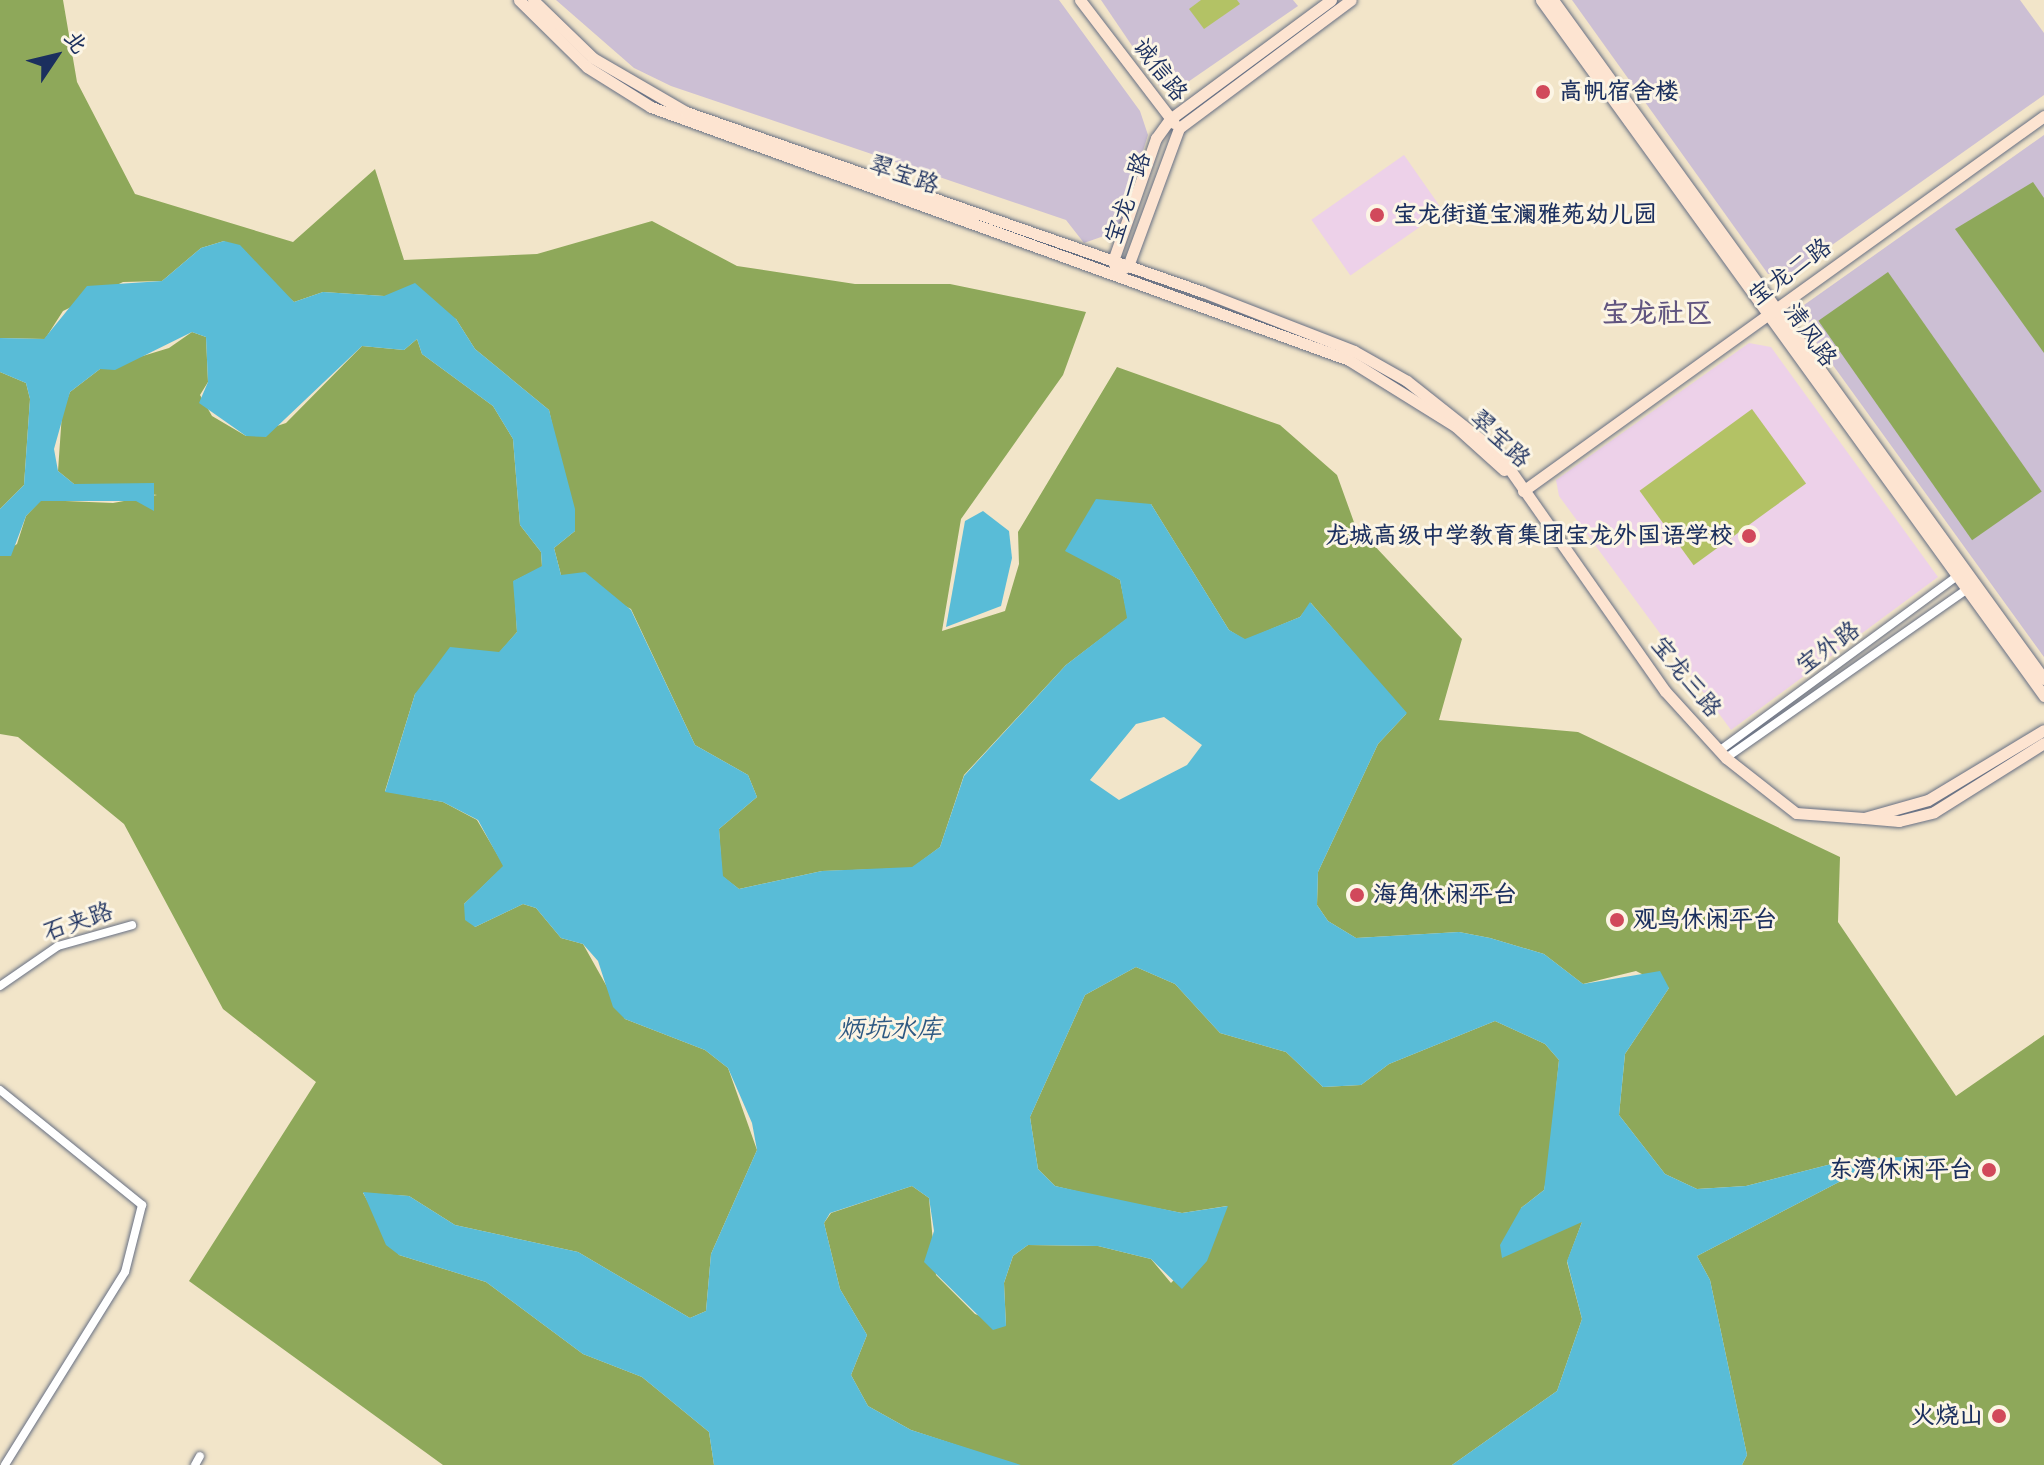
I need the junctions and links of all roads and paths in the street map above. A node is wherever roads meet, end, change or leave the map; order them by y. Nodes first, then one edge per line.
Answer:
1 (519, 0) edge
2 (533, 0) edge
3 (1080, 0) edge
4 (1331, 0) edge
5 (1351, 0) edge
6 (1541, 0) edge
7 (1553, 0) edge
8 (2044, 116) edge
9 (1170, 119) junction
10 (1179, 128) junction
11 (1119, 266) junction
12 (1772, 312) junction
13 (1523, 491) junction
14 (1957, 576) junction
15 (1967, 589) junction
16 (2044, 679) edge
17 (2044, 696) edge
18 (2044, 730) edge
19 (2044, 743) edge
20 (1722, 754) junction
21 (1864, 818) junction
22 (132, 925) dead end
23 (0, 986) edge
24 (0, 1090) edge
25 (5, 1465) edge

1 - 11 street, 翠宝路
2 - 11 street, 翠宝路
3 - 9 street, 诚信路
4 - 9 street, 宝龙一路
5 - 10 street
6 - 12 street, 清风路
7 - 12 street, 清风路
8 - 12 street, 宝龙二路
9 - 10 street, 诚信路
9 - 11 street, 宝龙一路
10 - 11 street, 宝龙一路
11 - 13 street, 翠宝路
12 - 13 street, 宝龙二路
12 - 14 street, 清风路
12 - 16 street, 清风路
13 - 20 street, 宝龙三路
14 - 15 street, 清风路
14 - 20 street, 宝外路
15 - 17 street, 清风路
15 - 20 street, 宝外路
18 - 21 street, 宝龙三路
19 - 21 street, 宝龙三路
20 - 21 street, 宝龙三路
22 - 23 street, 石夹路
24 - 25 street

